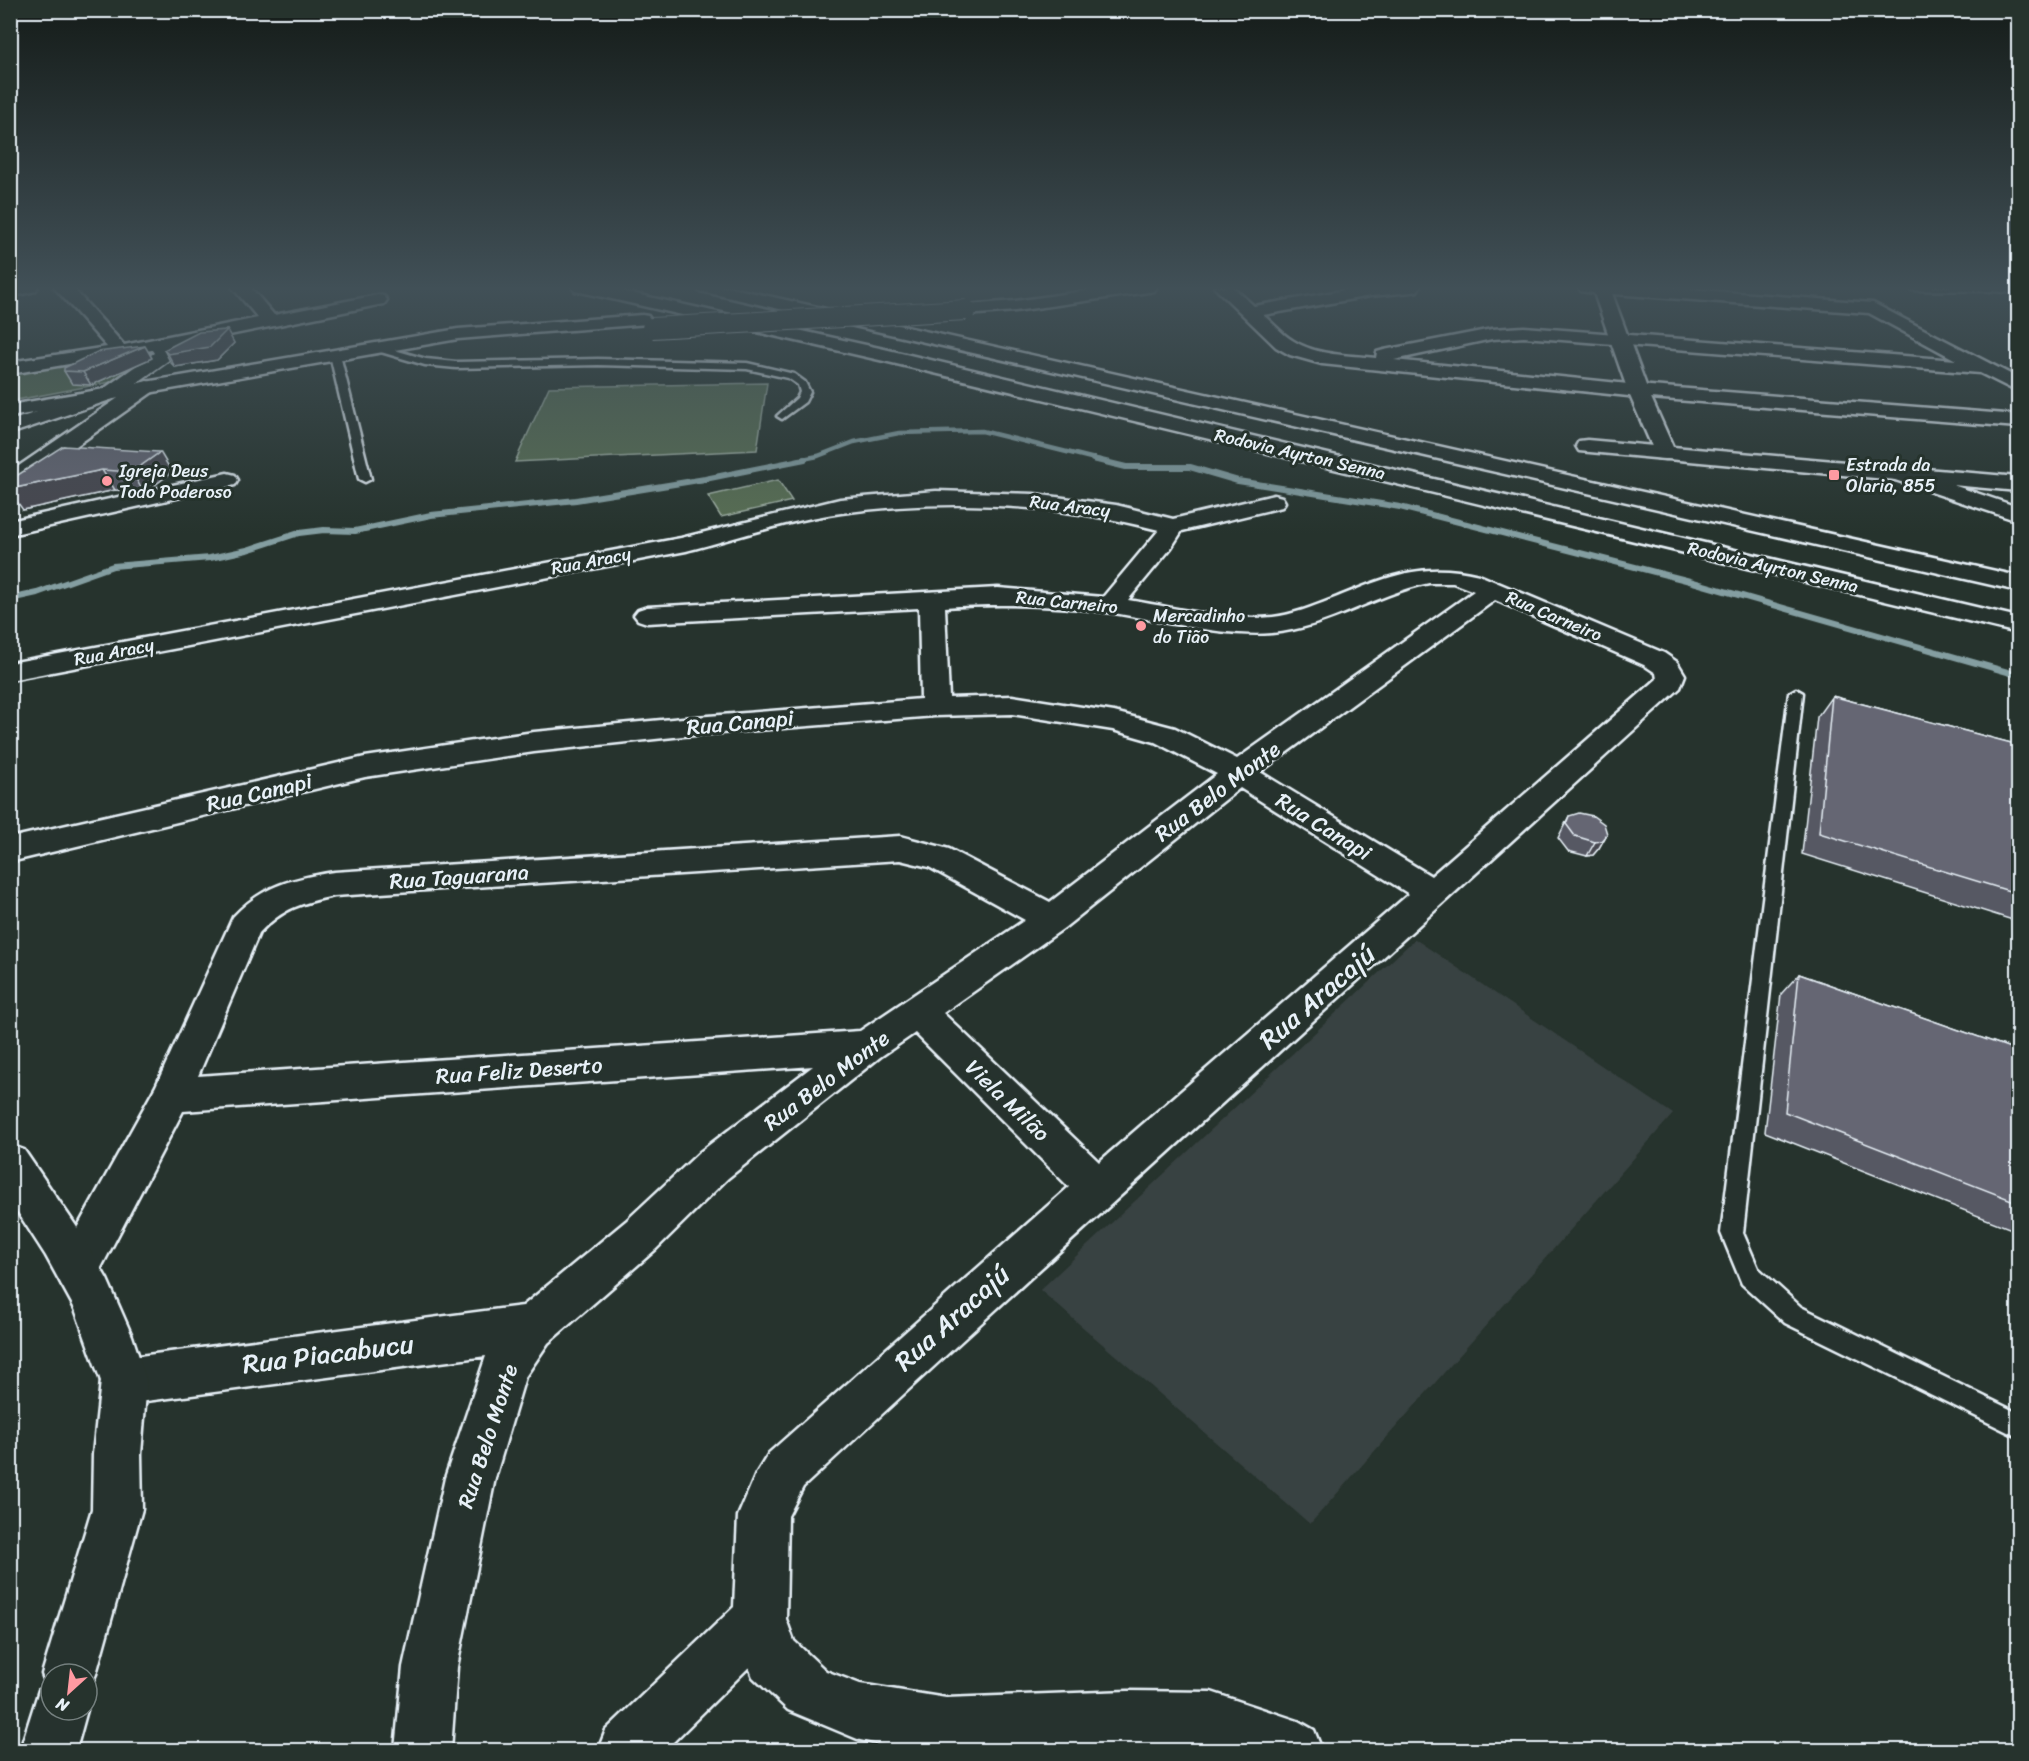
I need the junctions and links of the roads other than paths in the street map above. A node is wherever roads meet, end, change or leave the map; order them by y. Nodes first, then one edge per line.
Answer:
1 (144, 369) edge
2 (252, 369) edge
3 (338, 369) edge
4 (763, 369) edge
5 (944, 369) edge
6 (1069, 369) edge
7 (1428, 369) edge
8 (1631, 369) edge
9 (1986, 369) edge
10 (2019, 386) edge
11 (147, 387) junction
12 (1638, 391) junction
13 (109, 394) junction
14 (10, 411) edge
15 (782, 416) dead end
16 (2019, 421) edge
17 (10, 428) edge
18 (1587, 446) dead end
19 (1665, 453) junction
20 (1900, 474) junction
21 (364, 479) dead end
22 (227, 480) dead end
23 (10, 482) edge
24 (2019, 484) edge
25 (1274, 502) dead end
26 (2019, 514) edge
27 (1173, 526) junction
28 (10, 528) edge
29 (2019, 584) edge
30 (1491, 590) junction
31 (932, 600) junction
32 (1110, 605) junction
33 (647, 615) dead end
34 (2019, 625) edge
35 (10, 672) edge
36 (1671, 675) joint
37 (1796, 693) dead end
38 (935, 707) junction
39 (1239, 773) junction
40 (10, 850) edge
41 (1434, 894) junction
42 (1052, 919) junction
43 (918, 1013) junction
44 (867, 1046) junction
45 (171, 1095) junction
46 (10, 1163) edge
47 (1098, 1188) junction
48 (77, 1270) junction
49 (532, 1327) junction
50 (124, 1380) junction
51 (2019, 1425) edge
52 (760, 1619) junction
53 (72, 1662) edge
54 (56, 1722) edge
55 (48, 1750) edge
56 (423, 1750) edge
57 (626, 1750) edge
58 (1293, 1750) edge

1 - 13 main road
2 - 11 main road
3 - 21 lane
4 - 15 lane
5 - 34 main road, Rodovia Ayrton Senna
6 - 29 main road, Rodovia Ayrton Senna
7 - 12 main road
8 - 12 main road
9 - 10 main road
11 - 13 main road
11 - 23 main road
12 - 16 main road
12 - 19 main road
13 - 14 main road
13 - 17 main road
18 - 19 main road
19 - 20 main road
20 - 24 main road
20 - 26 main road
22 - 28 main road
25 - 27 main road
27 - 32 main road
27 - 35 main road, Rua Aracy
30 - 32 main road, Rua Carneiro
30 - 36 main road, Rua Carneiro
30 - 39 main road, Rua Belo Monte
31 - 32 main road, Rua Carneiro
31 - 33 main road, Rua Carneiro
31 - 38 main road
36 - 41 main road, Rua Aracajú
37 - 51 lane
38 - 39 main road, Rua Canapi
38 - 40 main road, Rua Canapi
39 - 41 main road, Rua Canapi
39 - 42 main road, Rua Belo Monte
41 - 47 main road, Rua Aracajú
42 - 43 main road, Rua Belo Monte
42 - 45 main road, Rua Taguarana
43 - 44 main road, Rua Belo Monte
43 - 47 main road, Viela Milão
44 - 45 main road, Rua Feliz Deserto
44 - 49 main road, Rua Belo Monte
45 - 48 main road, Rua Taguarana
46 - 48 main road
47 - 52 main road, Rua Aracajú
48 - 50 main road
49 - 50 main road, Rua Piacabucu
49 - 56 main road, Rua Belo Monte
50 - 53 main road
52 - 57 main road
52 - 58 main road, Rua Aracajú
54 - 55 main road

